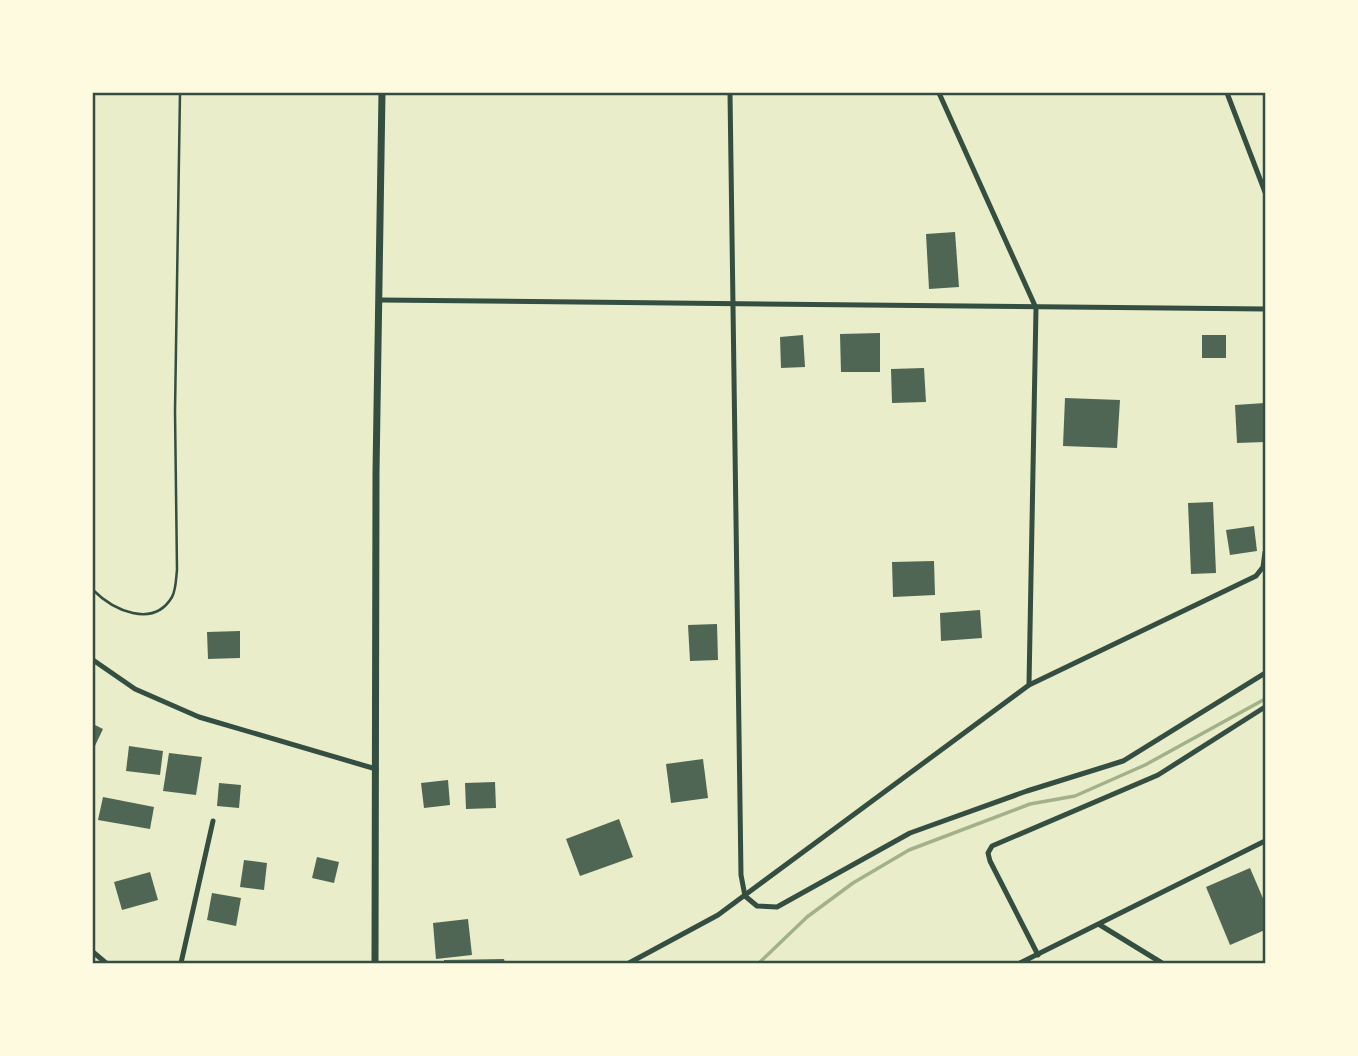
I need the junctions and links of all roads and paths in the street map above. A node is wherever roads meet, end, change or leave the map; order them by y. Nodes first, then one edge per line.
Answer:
1 (180, 93) edge
2 (382, 93) edge
3 (730, 93) edge
4 (939, 93) edge
5 (1227, 93) edge
6 (1265, 192) edge
7 (381, 300) junction
8 (734, 304) junction
9 (1037, 308) junction
10 (1265, 309) edge
11 (1265, 552) edge
12 (93, 590) edge
13 (93, 660) edge
14 (1265, 673) edge
15 (1029, 685) junction
16 (1265, 707) edge
17 (376, 769) junction
18 (214, 821) dead end
19 (1265, 841) edge
20 (745, 896) junction
21 (1100, 925) junction
22 (93, 952) edge
23 (1038, 955) junction
24 (106, 963) edge
25 (181, 963) edge
26 (375, 963) edge
27 (629, 963) edge
28 (1020, 963) edge
29 (1162, 963) edge

1 - 12 lane
2 - 7 main road
3 - 8 street
4 - 9 street
5 - 6 street
7 - 8 street
7 - 17 main road
8 - 9 street
8 - 20 street
9 - 10 street
9 - 15 street
11 - 15 street
13 - 17 street
14 - 20 street
15 - 20 street
16 - 23 street
17 - 26 main road
18 - 25 street
19 - 21 street
20 - 27 street
21 - 23 street
21 - 29 street
22 - 24 street
23 - 28 street

